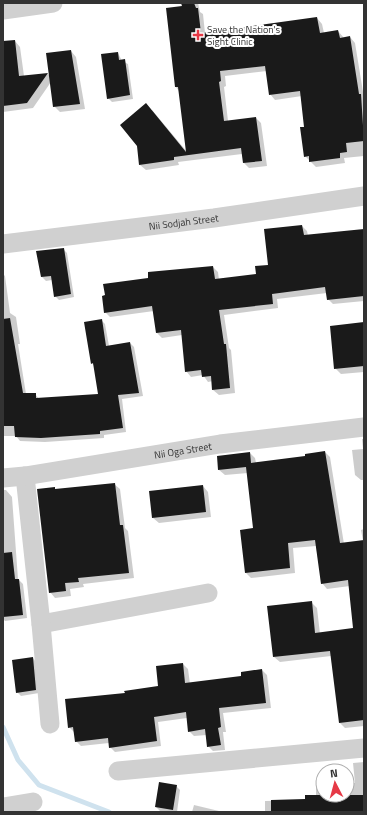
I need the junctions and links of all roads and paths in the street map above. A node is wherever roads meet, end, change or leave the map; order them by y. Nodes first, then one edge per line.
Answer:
1 (53, 3) edge
2 (3, 10) edge
3 (364, 196) edge
4 (3, 244) edge
5 (364, 427) edge
6 (25, 476) junction
7 (3, 478) edge
8 (208, 593) dead end
9 (41, 624) junction
10 (50, 724) dead end
11 (364, 748) edge
12 (118, 771) dead end
13 (34, 802) dead end
14 (3, 807) edge

1 - 2 street
3 - 4 street, Nii Sodjah Street
5 - 6 street, Nii Oga Street
6 - 7 street, Nii Oga Street
6 - 9 street
8 - 9 street
9 - 10 street
11 - 12 street
13 - 14 street

